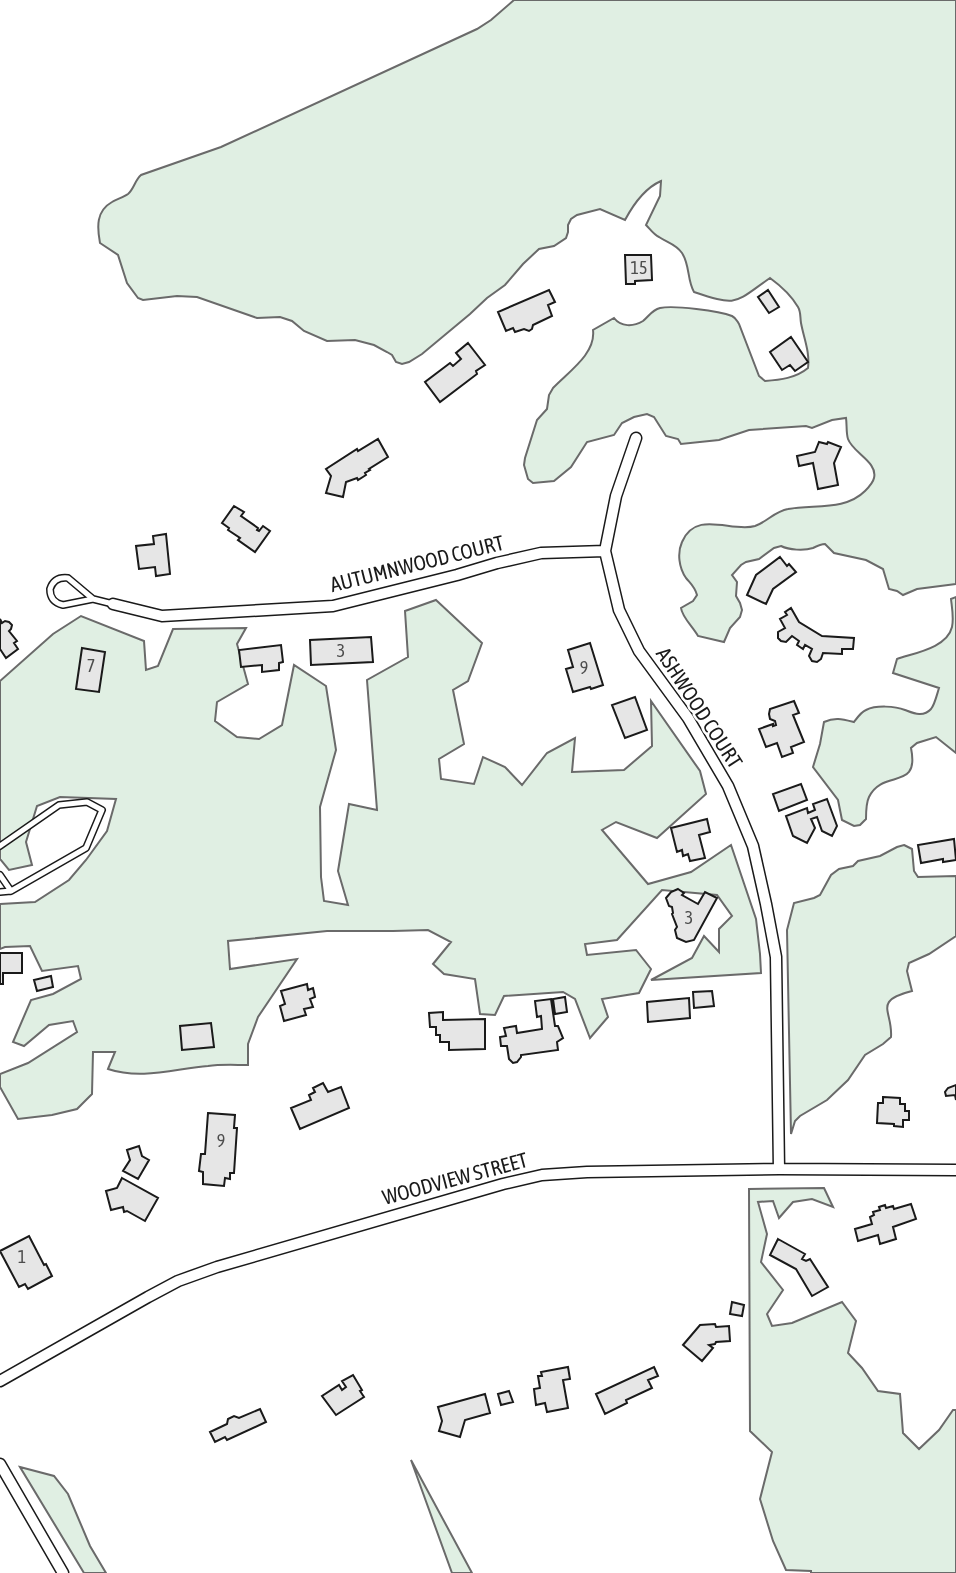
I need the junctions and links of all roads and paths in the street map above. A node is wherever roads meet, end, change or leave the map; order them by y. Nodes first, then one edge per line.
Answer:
1 (636, 438) dead end
2 (605, 551) junction
3 (93, 599) junction
4 (113, 604) joint
5 (0, 846) edge
6 (0, 875) edge
7 (11, 891) junction
8 (0, 892) edge
9 (779, 1169) junction
10 (956, 1170) edge
11 (0, 1381) edge
12 (0, 1464) edge
13 (63, 1573) edge

1 - 2 street, ASHWOOD COURT
2 - 4 street, AUTUMNWOOD COURT
2 - 9 street, ASHWOOD COURT
3 - 3 lane
3 - 4 lane
5 - 7 lane
6 - 7 lane
7 - 8 lane
9 - 10 street, WOODVIEW STREET
9 - 11 street, WOODVIEW STREET
12 - 13 street

